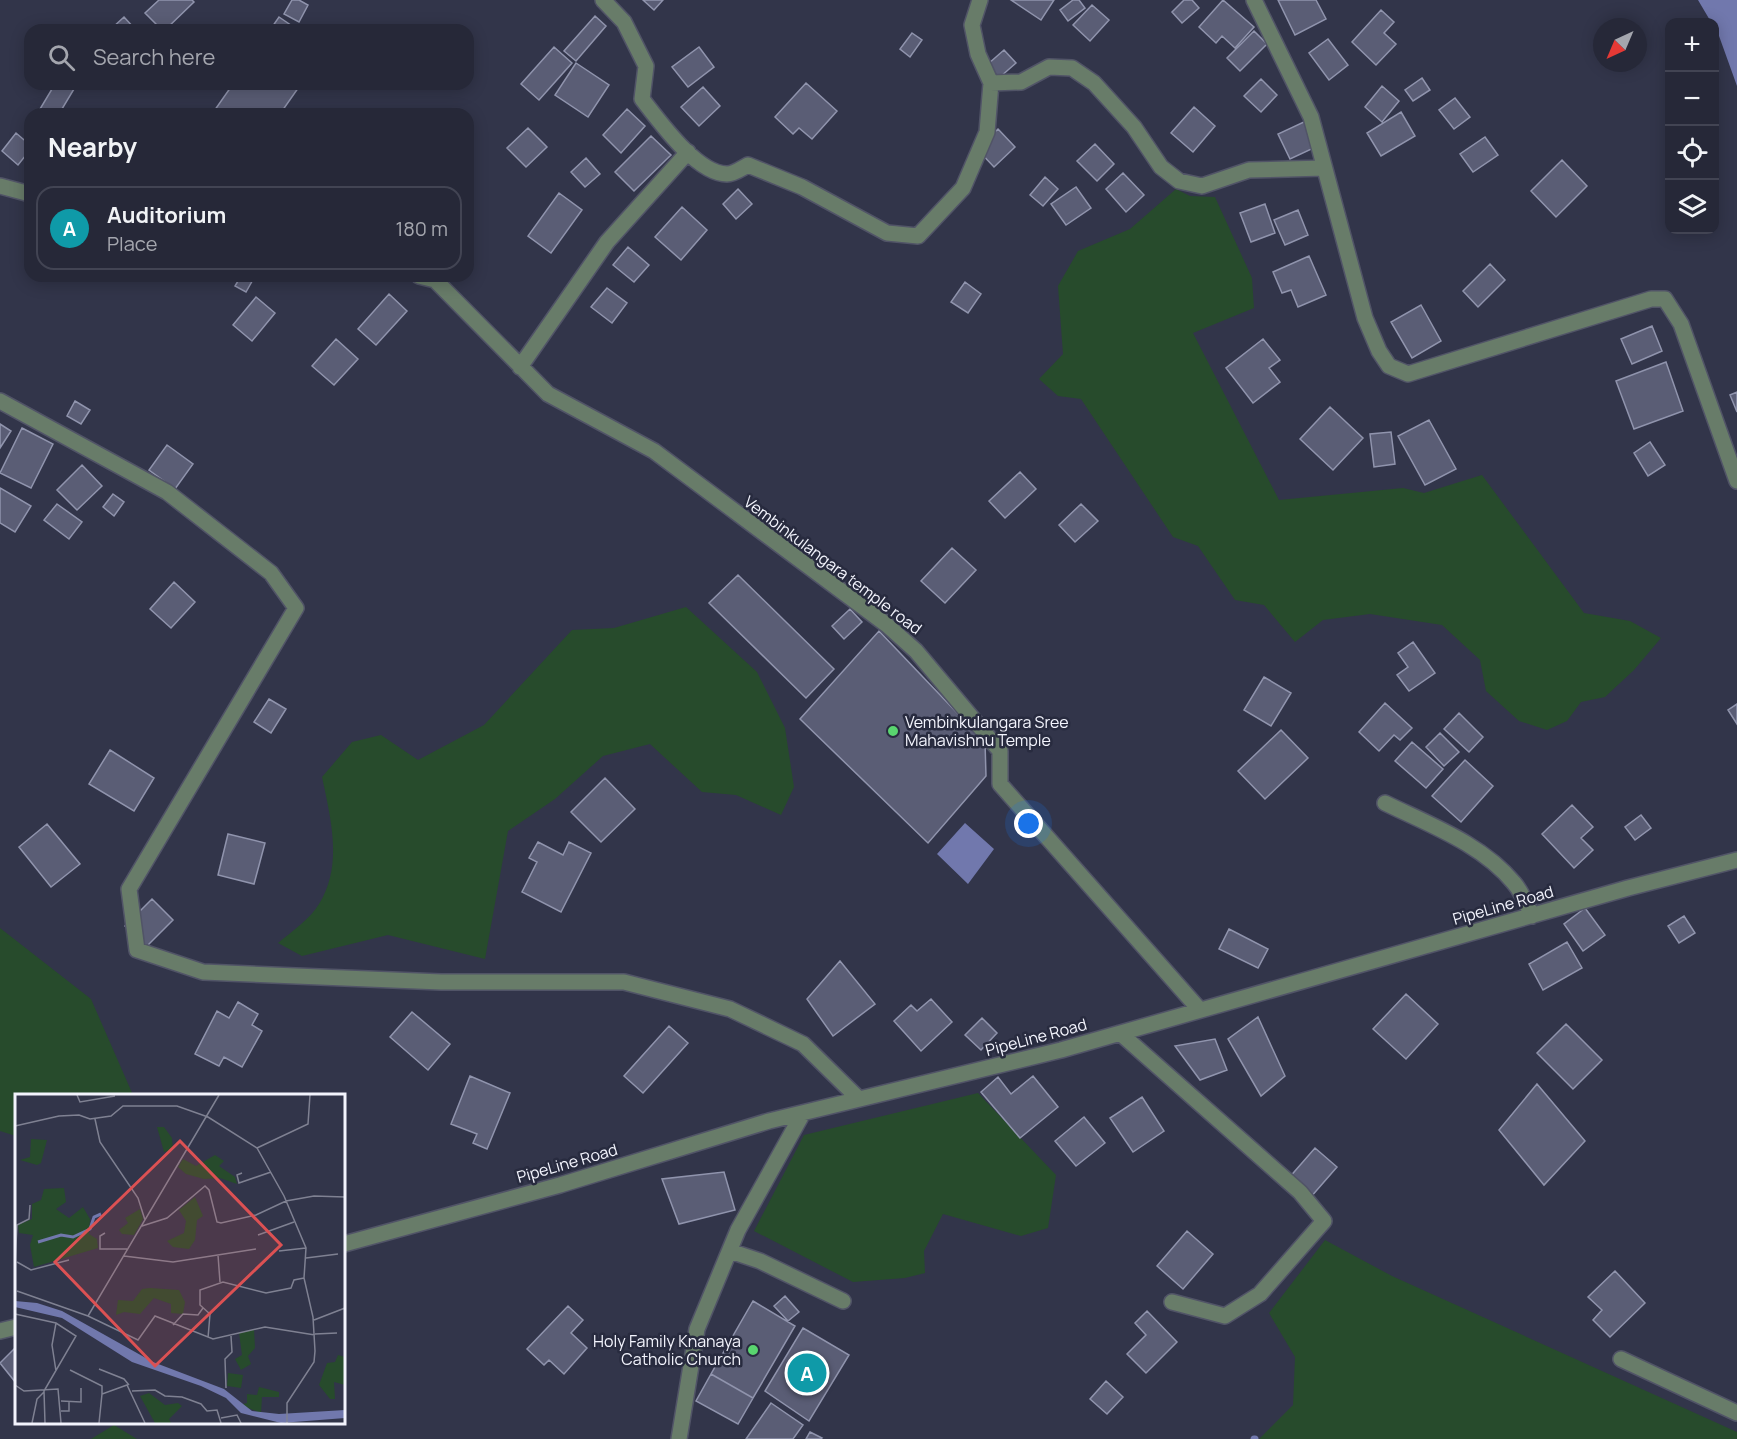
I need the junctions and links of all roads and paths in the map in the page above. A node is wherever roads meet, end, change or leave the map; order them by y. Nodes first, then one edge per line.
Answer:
1 (603, 0) edge
2 (980, 0) edge
3 (1254, 0) edge
4 (991, 83) junction
5 (688, 152) junction
6 (1324, 168) junction
7 (0, 186) edge
8 (24, 192) edge
9 (437, 282) edge
10 (520, 367) junction
11 (0, 401) edge
12 (1737, 481) edge
13 (1386, 803) dead end
14 (1737, 860) edge
15 (1532, 916) junction
16 (1199, 1009) junction
17 (1120, 1033) junction
18 (860, 1099) junction
19 (802, 1113) junction
20 (345, 1244) edge
21 (730, 1251) junction
22 (843, 1301) dead end
23 (1172, 1302) dead end
24 (15, 1327) edge
25 (0, 1331) edge
26 (1621, 1359) dead end
27 (1737, 1413) edge
28 (679, 1439) edge

1 - 5 street
2 - 4 street
3 - 6 street
4 - 5 street
4 - 6 street
5 - 10 street
6 - 12 street
7 - 8 street
9 - 10 street, Vembinkulangara temple road
10 - 16 street, Vembinkulangara temple road
11 - 18 street
13 - 15 street
14 - 15 street, PipeLine Road
15 - 16 street, PipeLine Road
16 - 17 street, PipeLine Road
17 - 18 street, PipeLine Road
17 - 23 street
18 - 19 street, PipeLine Road
19 - 20 street, PipeLine Road
19 - 21 street
21 - 22 street
21 - 28 street
24 - 25 street
26 - 27 street

